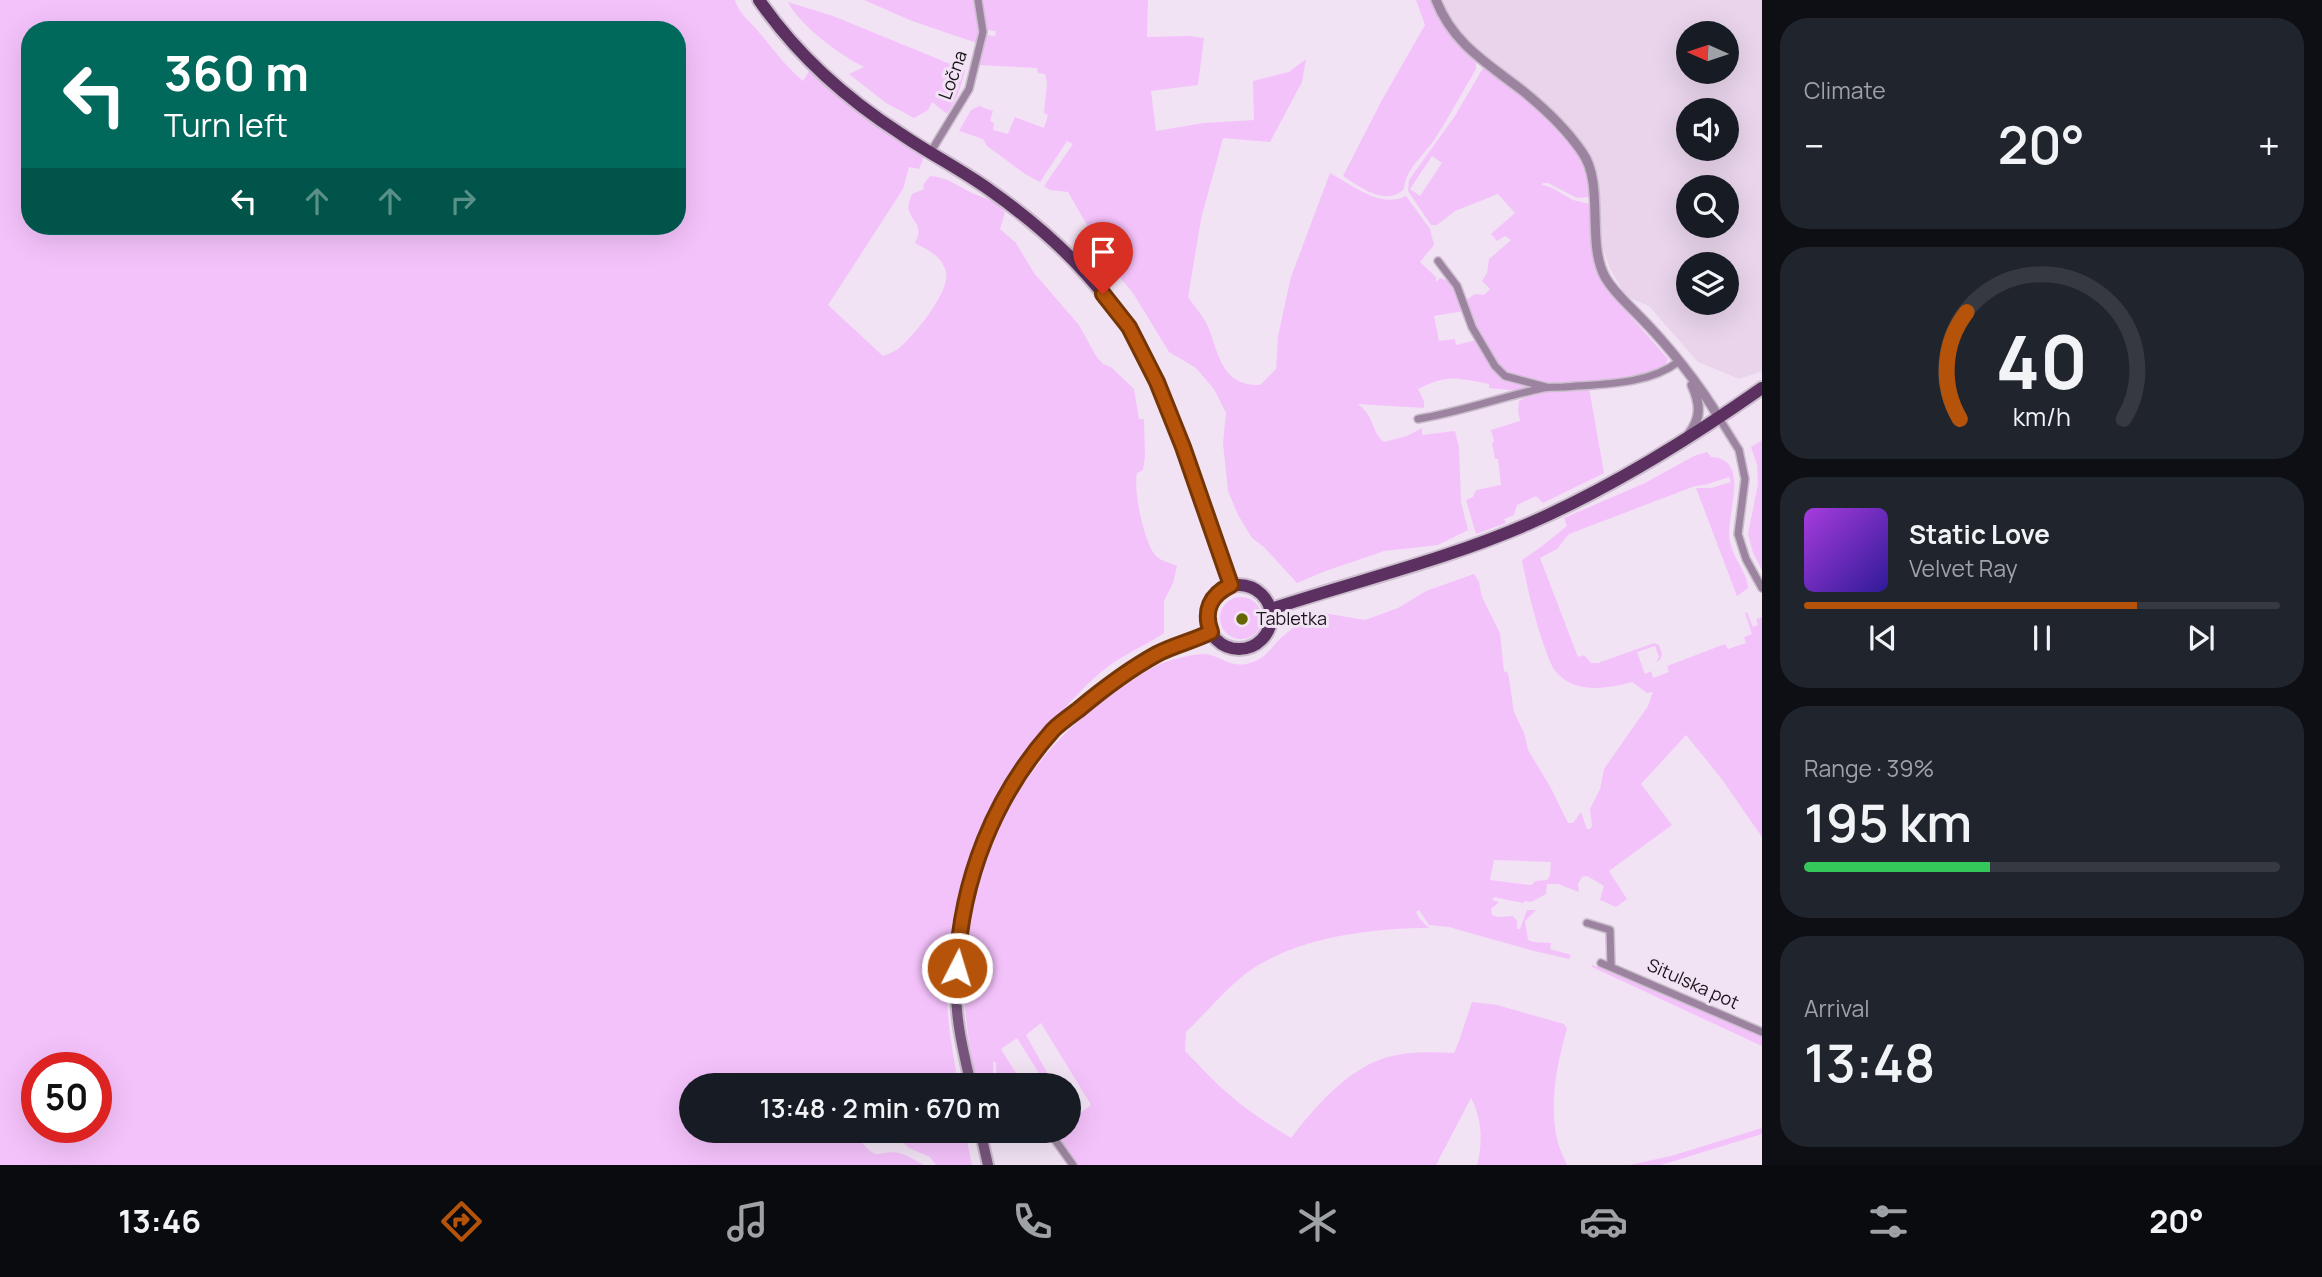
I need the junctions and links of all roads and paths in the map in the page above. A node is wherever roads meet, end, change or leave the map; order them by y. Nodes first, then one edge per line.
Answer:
1 (759, 0) edge
2 (978, 0) edge
3 (1436, 0) edge
4 (930, 153) junction
5 (1438, 261) dead end
6 (1678, 362) junction
7 (1688, 374) junction
8 (1546, 387) junction
9 (1762, 388) edge
10 (1719, 418) junction
11 (1418, 419) dead end
12 (1657, 457) junction
13 (1231, 585) junction
14 (1762, 588) edge
15 (1270, 609) junction
16 (1211, 632) junction
17 (1587, 923) dead end
18 (1601, 963) dead end
19 (1611, 966) junction
20 (1762, 1032) edge
21 (968, 1073) edge
22 (983, 1143) edge
23 (1057, 1143) edge
24 (988, 1165) edge
25 (1073, 1165) edge

1 - 4 main road
2 - 4 street, Ločna
3 - 6 street
4 - 13 main road
5 - 8 street
6 - 7 street
6 - 8 street
7 - 10 street
7 - 12 street
8 - 11 street
9 - 10 main road
10 - 12 main road
10 - 14 street
12 - 15 main road
13 - 15 main road
13 - 16 main road
15 - 16 main road
16 - 21 main road
17 - 19 street
18 - 19 street, Situlska pot
19 - 20 street, Situlska pot
22 - 24 main road
23 - 25 street

